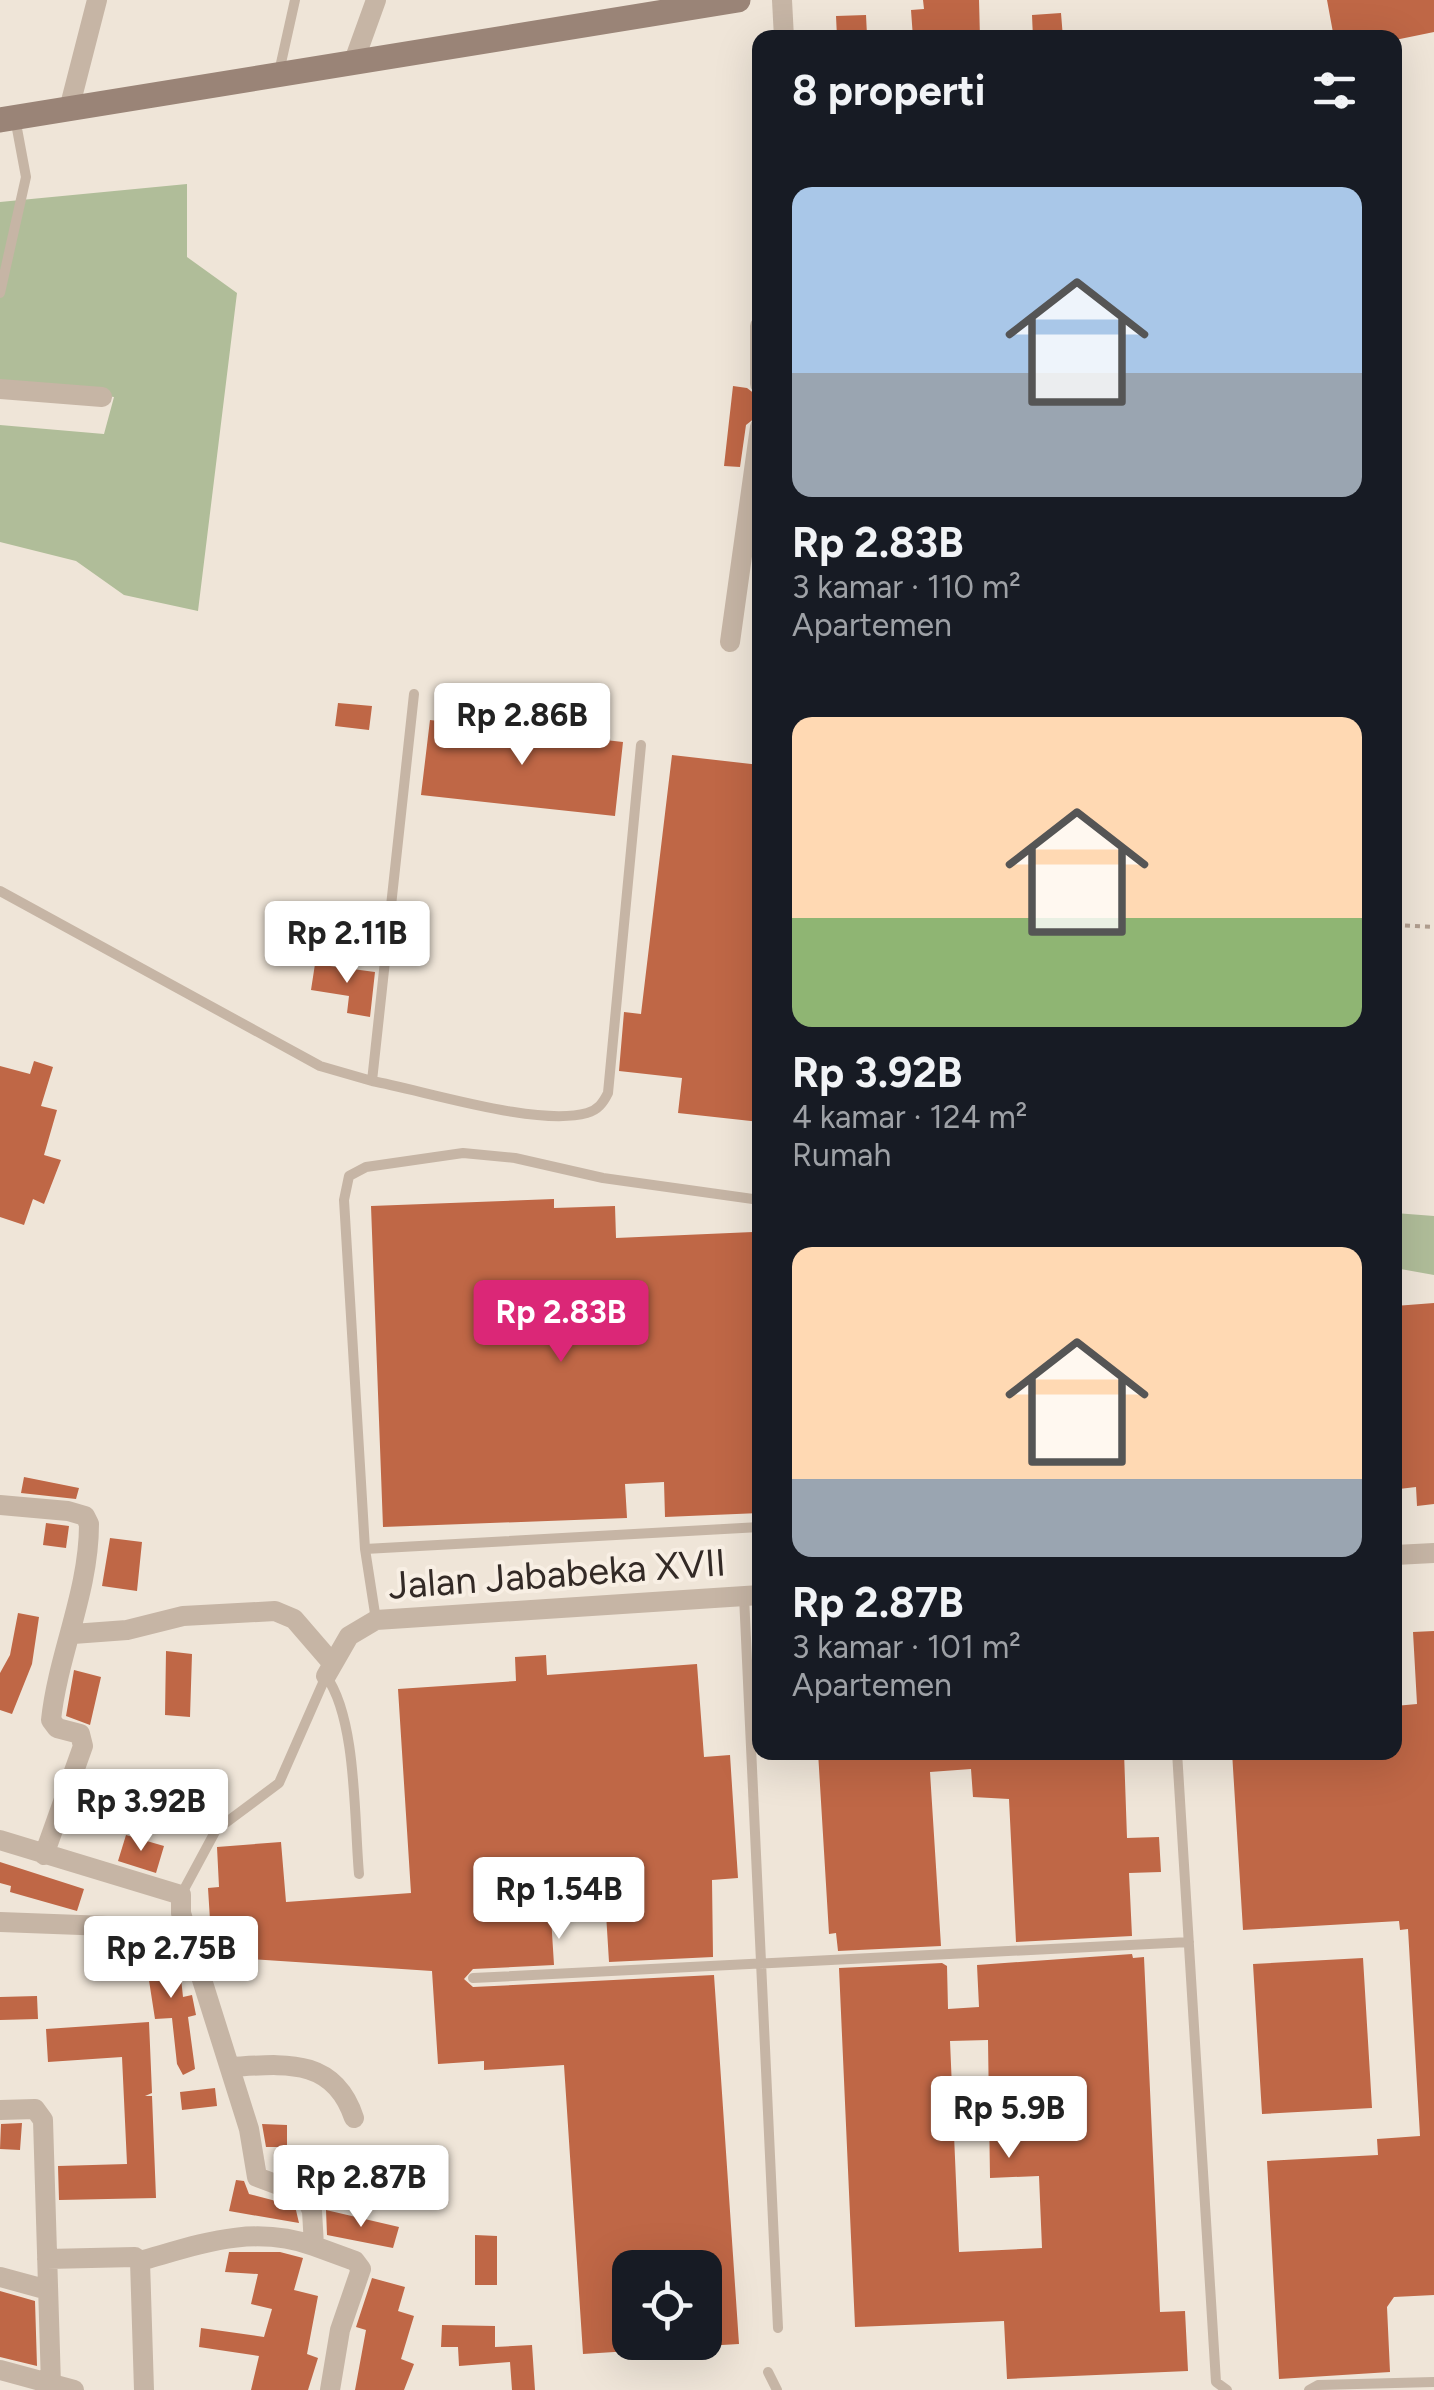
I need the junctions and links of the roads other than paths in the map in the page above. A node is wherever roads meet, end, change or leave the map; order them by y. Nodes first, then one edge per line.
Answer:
1 (97, 0) edge
2 (295, 0) edge
3 (376, 0) edge
4 (736, 0) edge
5 (782, 0) edge
6 (784, 30) edge
7 (354, 61) junction
8 (279, 73) junction
9 (68, 109) junction
10 (8, 119) edge
11 (0, 292) edge
12 (0, 389) edge
13 (102, 397) dead end
14 (752, 484) edge
15 (730, 642) dead end
16 (414, 694) dead end
17 (641, 745) dead end
18 (0, 891) edge
19 (372, 1081) junction
20 (752, 1199) edge
21 (0, 1505) edge
22 (752, 1527) edge
23 (365, 1549) junction
24 (1434, 1552) edge
25 (1402, 1554) edge
26 (752, 1596) edge
27 (376, 1620) junction
28 (72, 1634) junction
29 (329, 1669) junction
30 (756, 1760) edge
31 (1178, 1760) edge
32 (0, 1840) edge
33 (44, 1855) junction
34 (358, 1874) dead end
35 (181, 1895) junction
36 (0, 1922) edge
37 (187, 1929) junction
38 (1189, 1942) junction
39 (762, 1963) junction
40 (473, 1978) dead end
41 (231, 2068) junction
42 (0, 2110) edge
43 (354, 2118) dead end
44 (314, 2246) junction
45 (47, 2259) junction
46 (140, 2261) junction
47 (0, 2278) edge
48 (48, 2290) junction
49 (778, 2328) dead end
50 (0, 2370) edge
51 (768, 2372) dead end
52 (1434, 2382) edge
53 (51, 2384) junction
54 (74, 2390) edge
55 (144, 2390) edge
56 (330, 2390) edge
57 (776, 2390) edge
58 (1227, 2390) edge
59 (1309, 2390) edge

1 - 9 street
2 - 8 lane
3 - 7 street
4 - 7 main road
5 - 6 street
7 - 8 main road
8 - 9 main road
9 - 10 main road
10 - 11 lane
12 - 13 street
14 - 15 street
16 - 19 lane
17 - 19 lane
18 - 19 lane
20 - 23 lane
21 - 28 street
22 - 23 lane
23 - 27 lane
24 - 25 street
26 - 27 street, Jalan Jababeka XVII
27 - 29 street, Jalan Jababeka XVII
28 - 29 street
28 - 33 street
29 - 34 lane
29 - 35 lane
30 - 39 lane
31 - 38 lane
32 - 33 street
33 - 35 street
35 - 37 street
36 - 37 street
37 - 41 street
38 - 39 lane
38 - 58 lane
39 - 40 lane
39 - 49 lane
41 - 43 street
41 - 44 street
42 - 45 street
44 - 46 street
44 - 56 street
45 - 46 street
45 - 48 street
46 - 55 street
47 - 48 street
48 - 53 street
50 - 53 street
51 - 57 lane
52 - 59 lane
53 - 54 street

